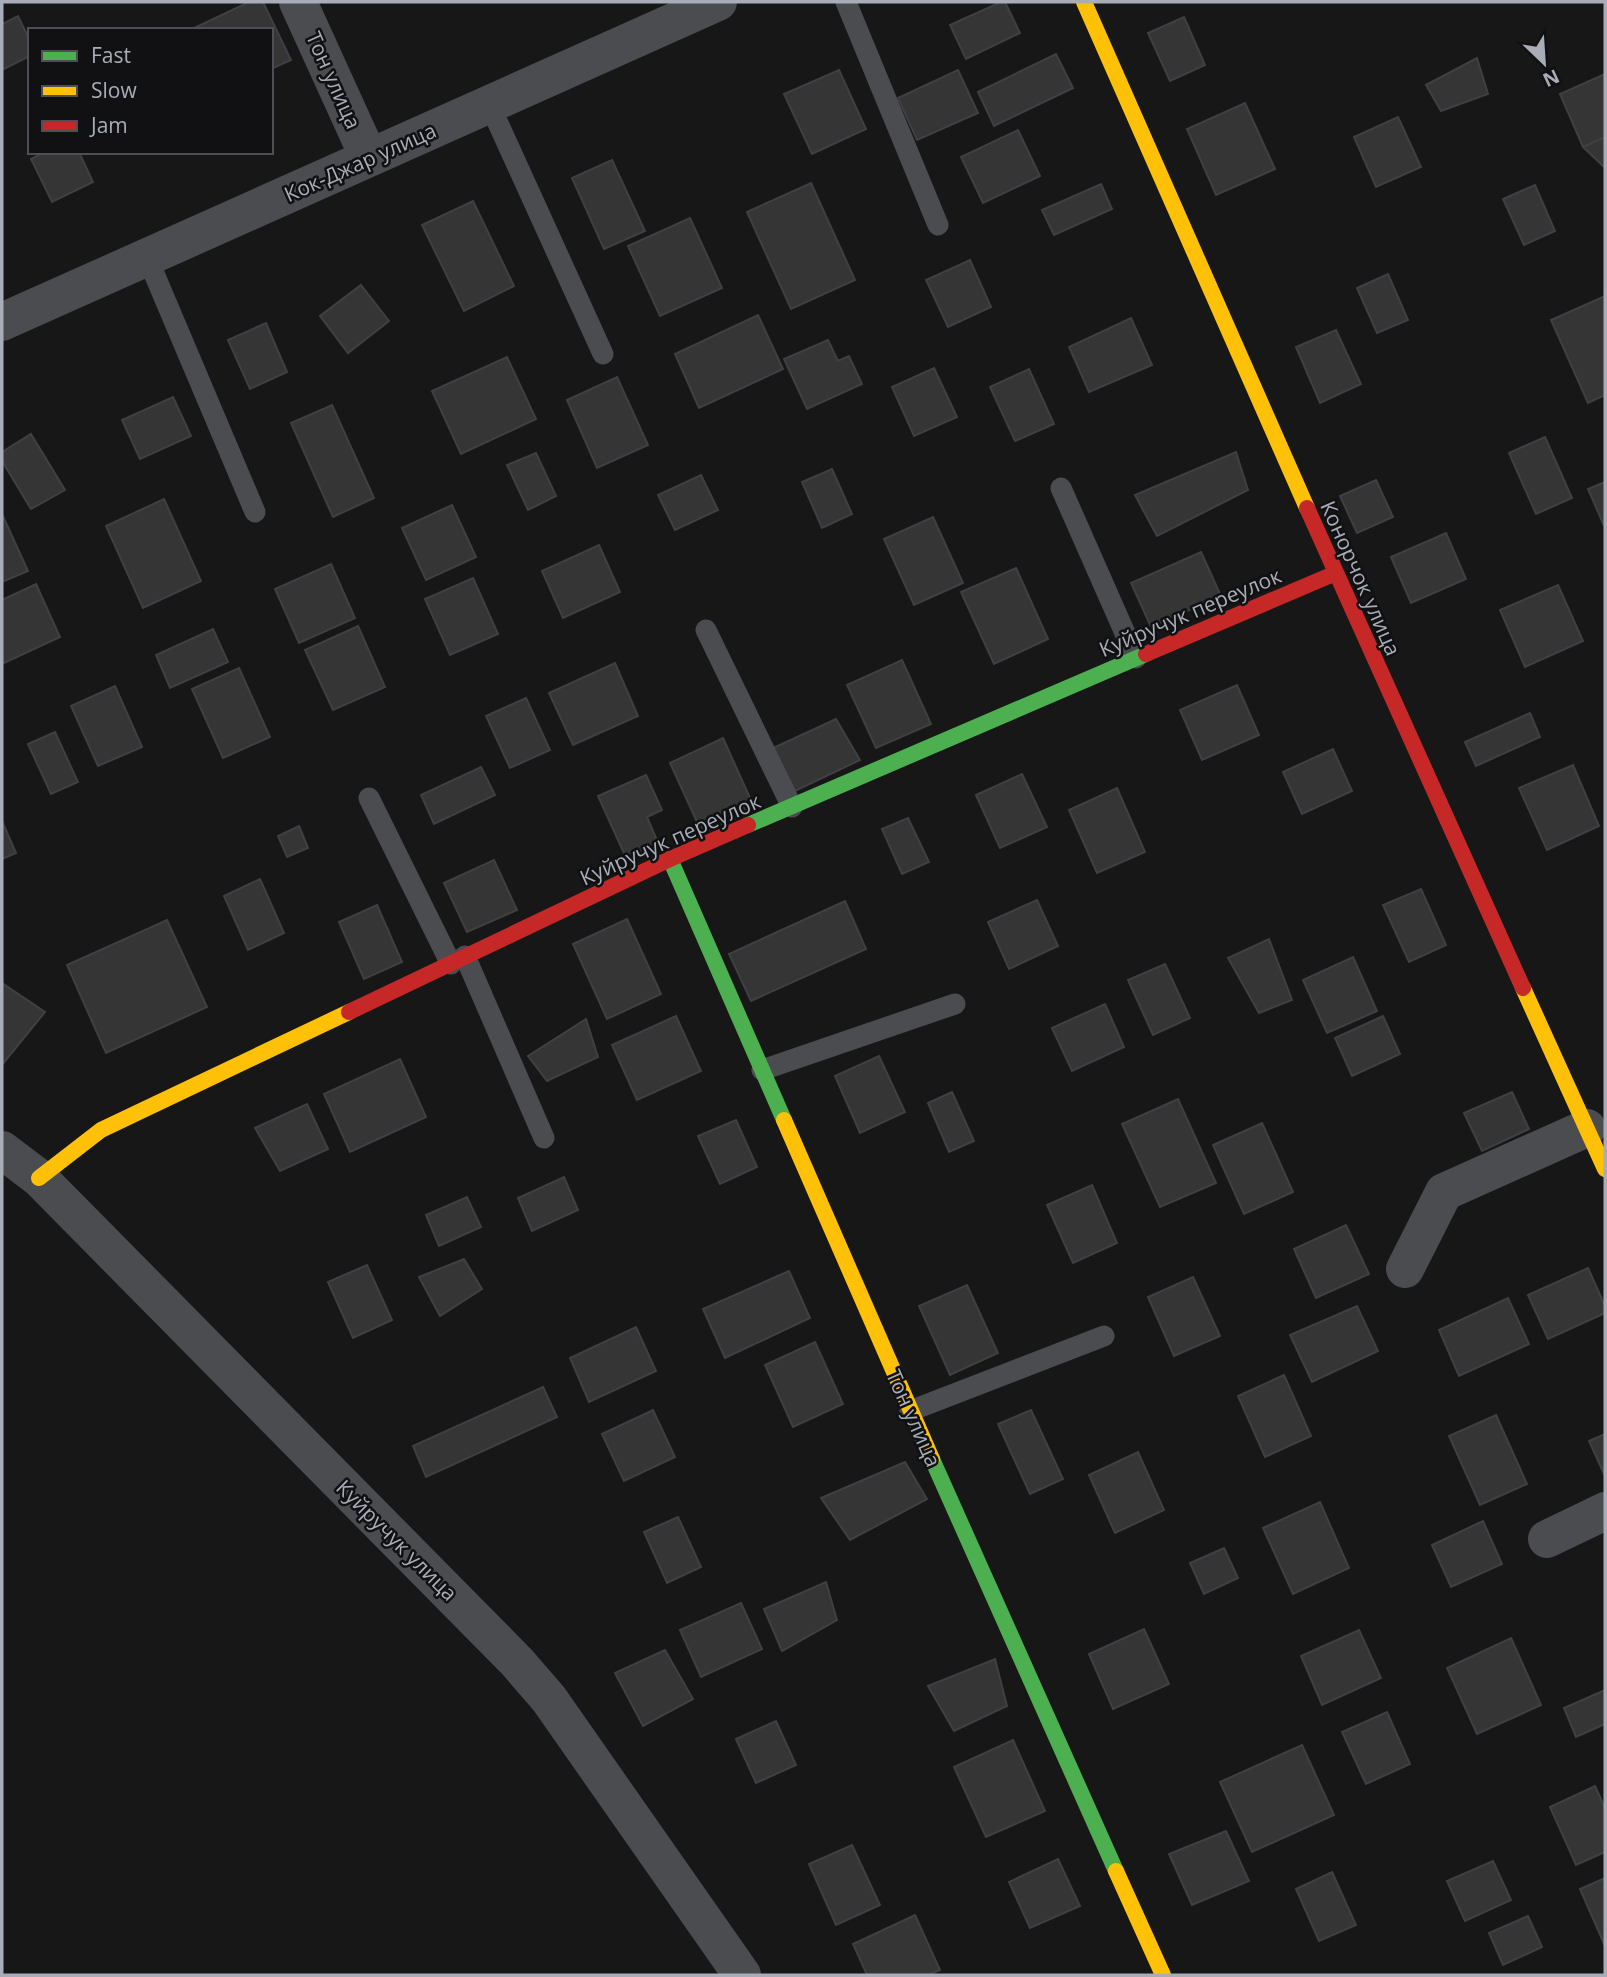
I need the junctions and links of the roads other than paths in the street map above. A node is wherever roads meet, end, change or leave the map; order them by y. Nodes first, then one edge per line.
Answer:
1 (298, 2) edge
2 (718, 2) edge
3 (846, 2) edge
4 (1084, 2) edge
5 (488, 105) junction
6 (369, 158) junction
7 (938, 225) dead end
8 (147, 257) junction
9 (2, 322) edge
10 (603, 354) dead end
11 (1061, 488) dead end
12 (255, 512) dead end
13 (1336, 573) junction
14 (706, 630) dead end
15 (1136, 658) junction
16 (369, 798) dead end
17 (792, 807) junction
18 (670, 859) junction
19 (458, 960) junction
20 (955, 1003) dead end
21 (762, 1070) junction
22 (544, 1138) dead end
23 (2, 1150) edge
24 (1599, 1152) edge
25 (39, 1178) junction
26 (1405, 1269) dead end
27 (1104, 1336) dead end
28 (911, 1411) junction
29 (1605, 1511) edge
30 (1547, 1539) dead end
31 (742, 1975) edge
32 (1163, 1975) edge

1 - 6 street, Тон улица
2 - 5 street, Кок-Джар улица
3 - 7 lane
4 - 13 street, Конорчок улица
5 - 6 street, Кок-Джар улица
5 - 10 lane
6 - 8 street, Кок-Джар улица
8 - 9 street, Кок-Джар улица
8 - 12 lane
11 - 15 lane
13 - 15 street, Куйручук переулок
13 - 24 street, Конорчок улица
14 - 17 lane
15 - 17 street, Куйручук переулок
16 - 19 lane
17 - 18 street, Куйручук переулок
18 - 19 street, Куйручук переулок
18 - 21 street, Тон улица
19 - 22 lane
19 - 25 street, Куйручук переулок
20 - 21 lane
21 - 28 street, Тон улица
23 - 25 street, Куйручук улица
24 - 26 street
25 - 31 street, Куйручук улица
27 - 28 lane
28 - 32 street, Тон улица
29 - 30 street

